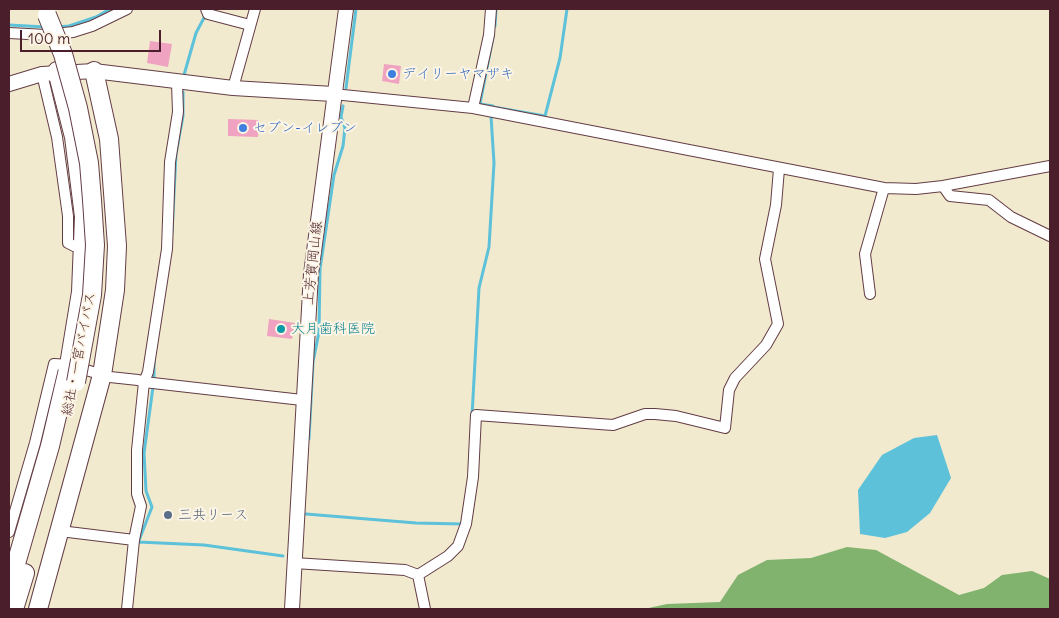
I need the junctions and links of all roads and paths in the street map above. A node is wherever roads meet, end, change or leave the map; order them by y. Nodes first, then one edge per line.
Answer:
1 (127, 9) edge
2 (255, 9) edge
3 (346, 9) edge
4 (491, 9) edge
5 (207, 11) edge
6 (45, 12) edge
7 (250, 25) junction
8 (9, 33) edge
9 (94, 71) junction
10 (50, 72) junction
11 (177, 83) junction
12 (9, 84) edge
13 (232, 88) junction
14 (333, 94) junction
15 (473, 108) junction
16 (1050, 166) edge
17 (779, 169) junction
18 (943, 186) junction
19 (884, 188) junction
20 (1050, 236) edge
21 (870, 294) dead end
22 (69, 365) junction
23 (102, 375) junction
24 (144, 382) junction
25 (302, 400) junction
26 (60, 531) junction
27 (9, 532) edge
28 (134, 540) junction
29 (294, 563) junction
30 (418, 575) junction
31 (9, 588) edge
32 (14, 609) edge
33 (38, 609) edge
34 (127, 609) edge
35 (292, 609) edge
36 (426, 609) edge

1 - 8 street
2 - 7 street
3 - 14 main road, 上芳賀岡山線
4 - 15 street
5 - 7 street
6 - 32 highway, 総社・一宮バイパス, bridge
7 - 13 street
9 - 10 main road
9 - 11 main road
9 - 23 highway
10 - 12 main road
10 - 22 highway
11 - 13 main road
11 - 24 street
13 - 14 main road
14 - 15 street
14 - 25 main road, 上芳賀岡山線
15 - 17 street
16 - 18 street
17 - 19 street
17 - 30 street
18 - 19 street
18 - 20 street
19 - 21 street
22 - 23 street
22 - 27 street
22 - 31 highway
23 - 24 street
23 - 26 highway
24 - 25 street
24 - 28 street
25 - 29 main road, 上芳賀岡山線
26 - 28 street
26 - 33 highway
28 - 34 street
29 - 30 street
29 - 35 main road, 上芳賀岡山線
30 - 36 street

